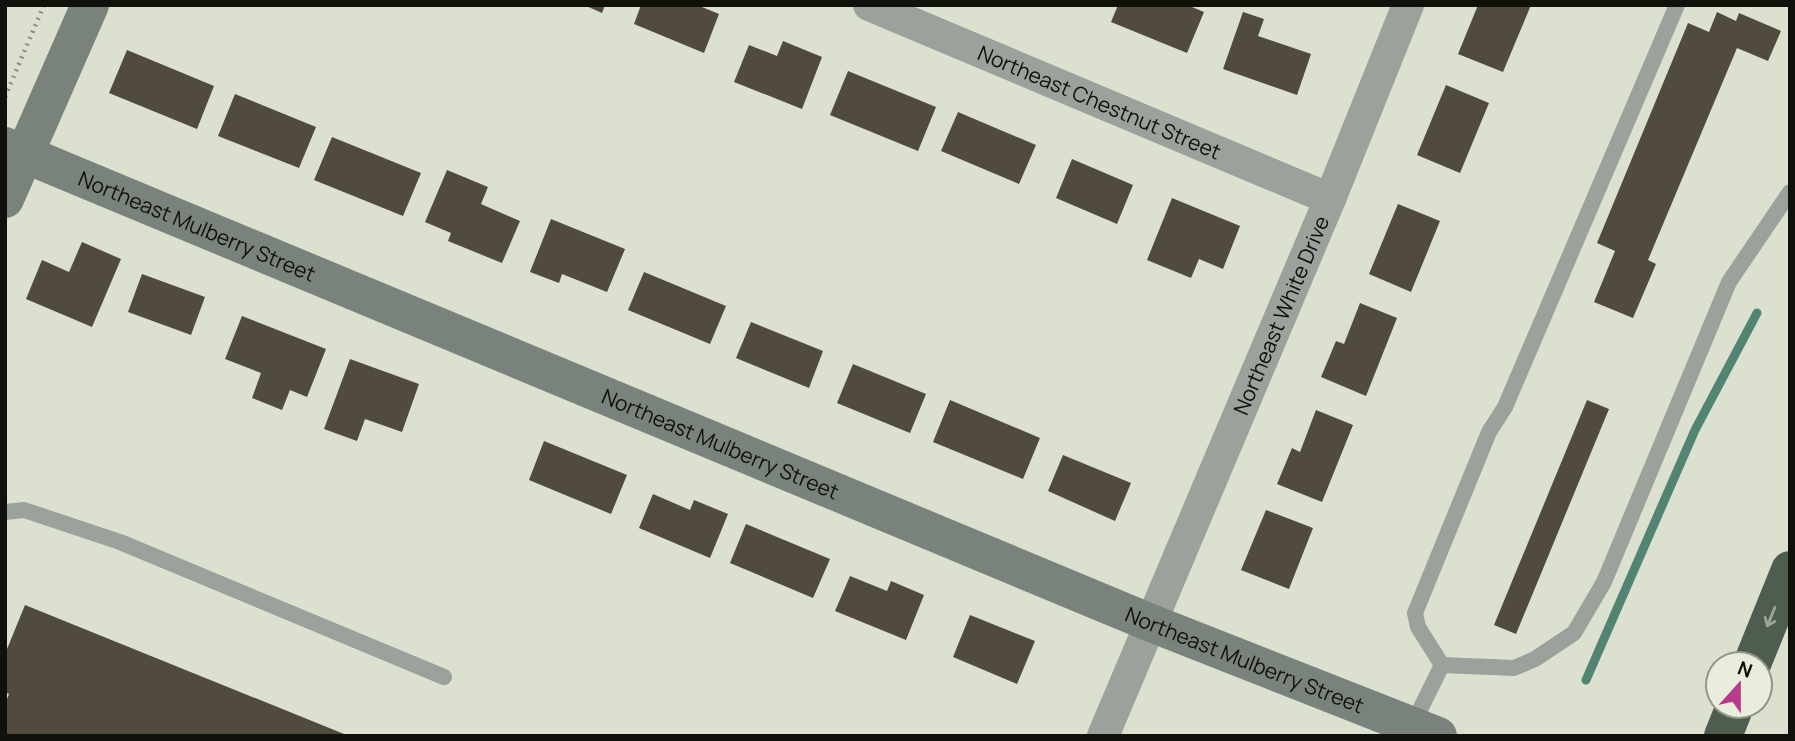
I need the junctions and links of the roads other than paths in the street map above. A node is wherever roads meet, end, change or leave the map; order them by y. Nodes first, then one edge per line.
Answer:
1 (90, 5) edge
2 (869, 5) edge
3 (1408, 5) edge
4 (1676, 5) edge
5 (15, 150) edge
6 (1790, 192) edge
7 (5, 199) edge
8 (1330, 199) junction
9 (5, 512) edge
10 (1790, 569) edge
11 (1151, 623) junction
12 (1758, 650) edge
13 (1442, 665) junction
14 (444, 677) dead end
15 (1425, 731) edge
16 (1103, 736) edge

1 - 5 street
2 - 8 street, Northeast Chestnut Street
3 - 8 street, Northeast White Drive
4 - 13 lane
5 - 7 street
5 - 11 street, Northeast Mulberry Street
6 - 13 lane
8 - 11 street, Northeast White Drive
9 - 14 lane
10 -> 12 highway
11 - 15 street, Northeast Mulberry Street
11 - 16 street, Northeast White Drive
13 - 15 lane

